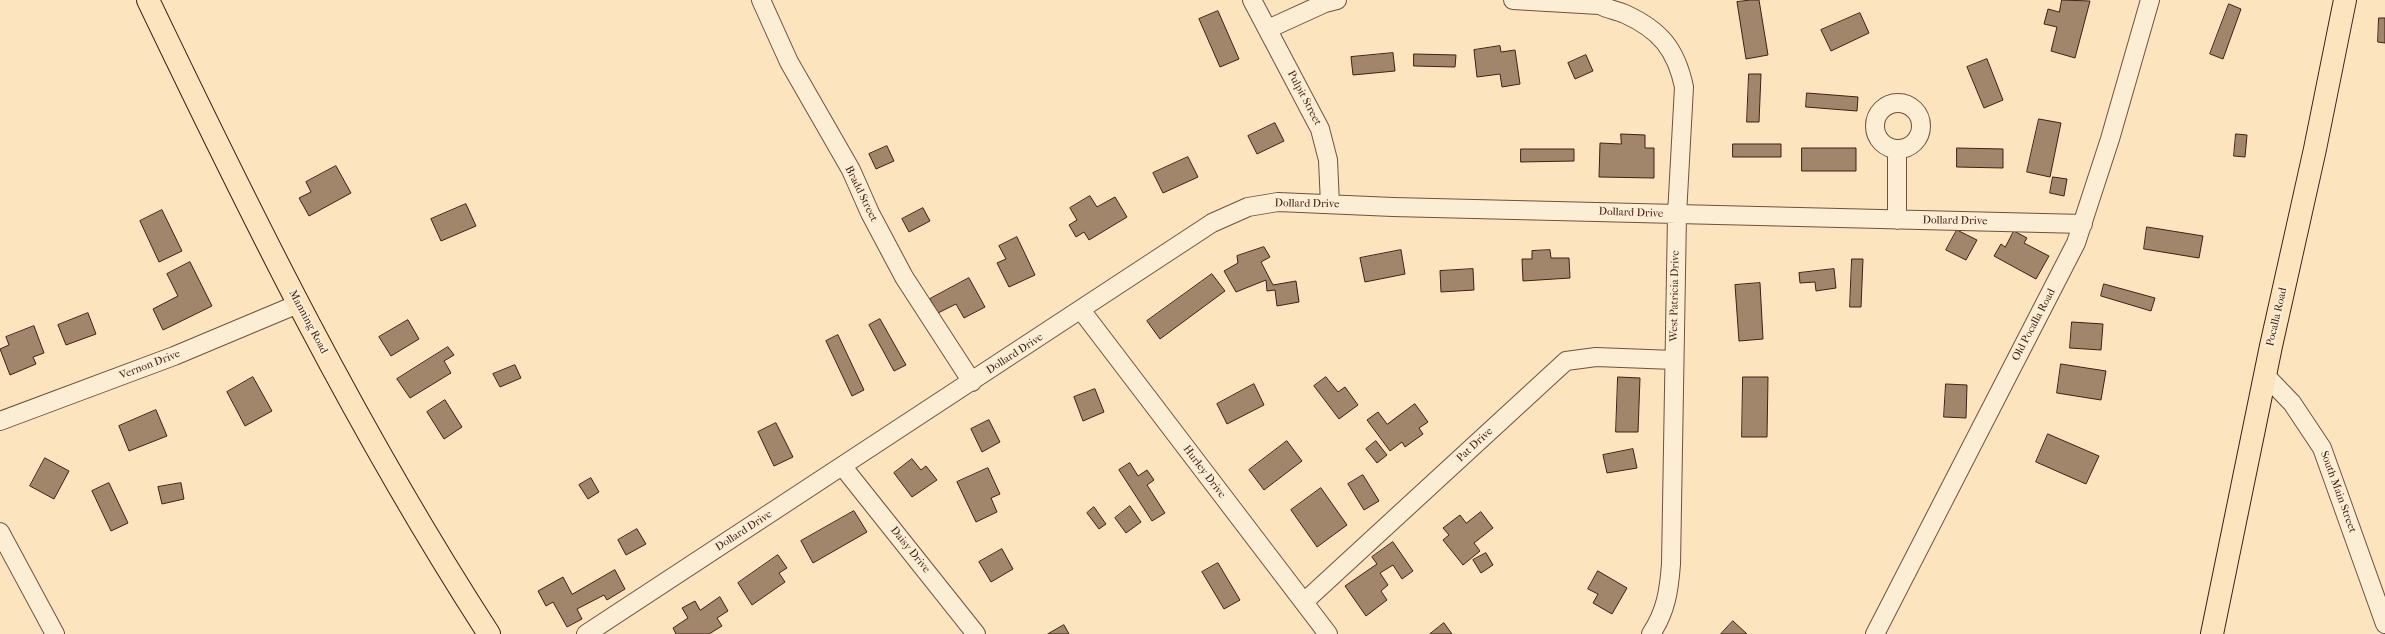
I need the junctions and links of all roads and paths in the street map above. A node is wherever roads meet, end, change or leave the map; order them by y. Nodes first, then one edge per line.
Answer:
1 (148, 0) edge
2 (761, 0) edge
3 (1252, 0) edge
4 (1337, 0) edge
5 (1512, 0) edge
6 (2150, 0) edge
7 (2345, 0) edge
8 (1597, 3) edge
9 (1268, 29) junction
10 (1897, 149) dead end
11 (1330, 204) junction
12 (1677, 215) junction
13 (1897, 220) junction
14 (2083, 224) junction
15 (298, 304) junction
16 (1080, 310) junction
17 (1674, 360) junction
18 (2265, 375) junction
19 (972, 382) junction
20 (0, 421) edge
21 (843, 467) junction
22 (0, 532) edge
23 (1304, 602) junction
24 (2385, 624) edge
25 (55, 634) edge
26 (489, 634) edge
27 (586, 634) edge
28 (976, 634) edge
29 (1328, 634) edge
30 (1651, 634) edge
31 (1875, 634) edge
32 (2212, 634) edge

1 - 15 main road, Manning Road
2 - 19 street, Bradd Street
3 - 9 street, Pulpit Street
4 - 9 street
5 - 8 street, West Patricia Drive
6 - 14 street, Old Pocalla Road
7 - 18 main road, Pocalla Road
8 - 12 street, West Patricia Drive
9 - 11 street, Pulpit Street
10 - 13 street
11 - 12 street, Dollard Drive
11 - 16 street, Dollard Drive
12 - 13 street, Dollard Drive
12 - 17 street, West Patricia Drive
13 - 14 street, Dollard Drive
14 - 31 street, Old Pocalla Road
15 - 20 street, Vernon Drive
15 - 26 main road, Manning Road
16 - 19 street, Dollard Drive
16 - 23 street, Hurley Drive
17 - 23 street, Pat Drive
17 - 30 street, West Patricia Drive
18 - 24 street, South Main Street
18 - 32 main road, Pocalla Road
19 - 21 street, Dollard Drive
21 - 27 street, Dollard Drive
21 - 28 street, Daisy Drive
22 - 25 street
23 - 29 street, Hurley Drive

